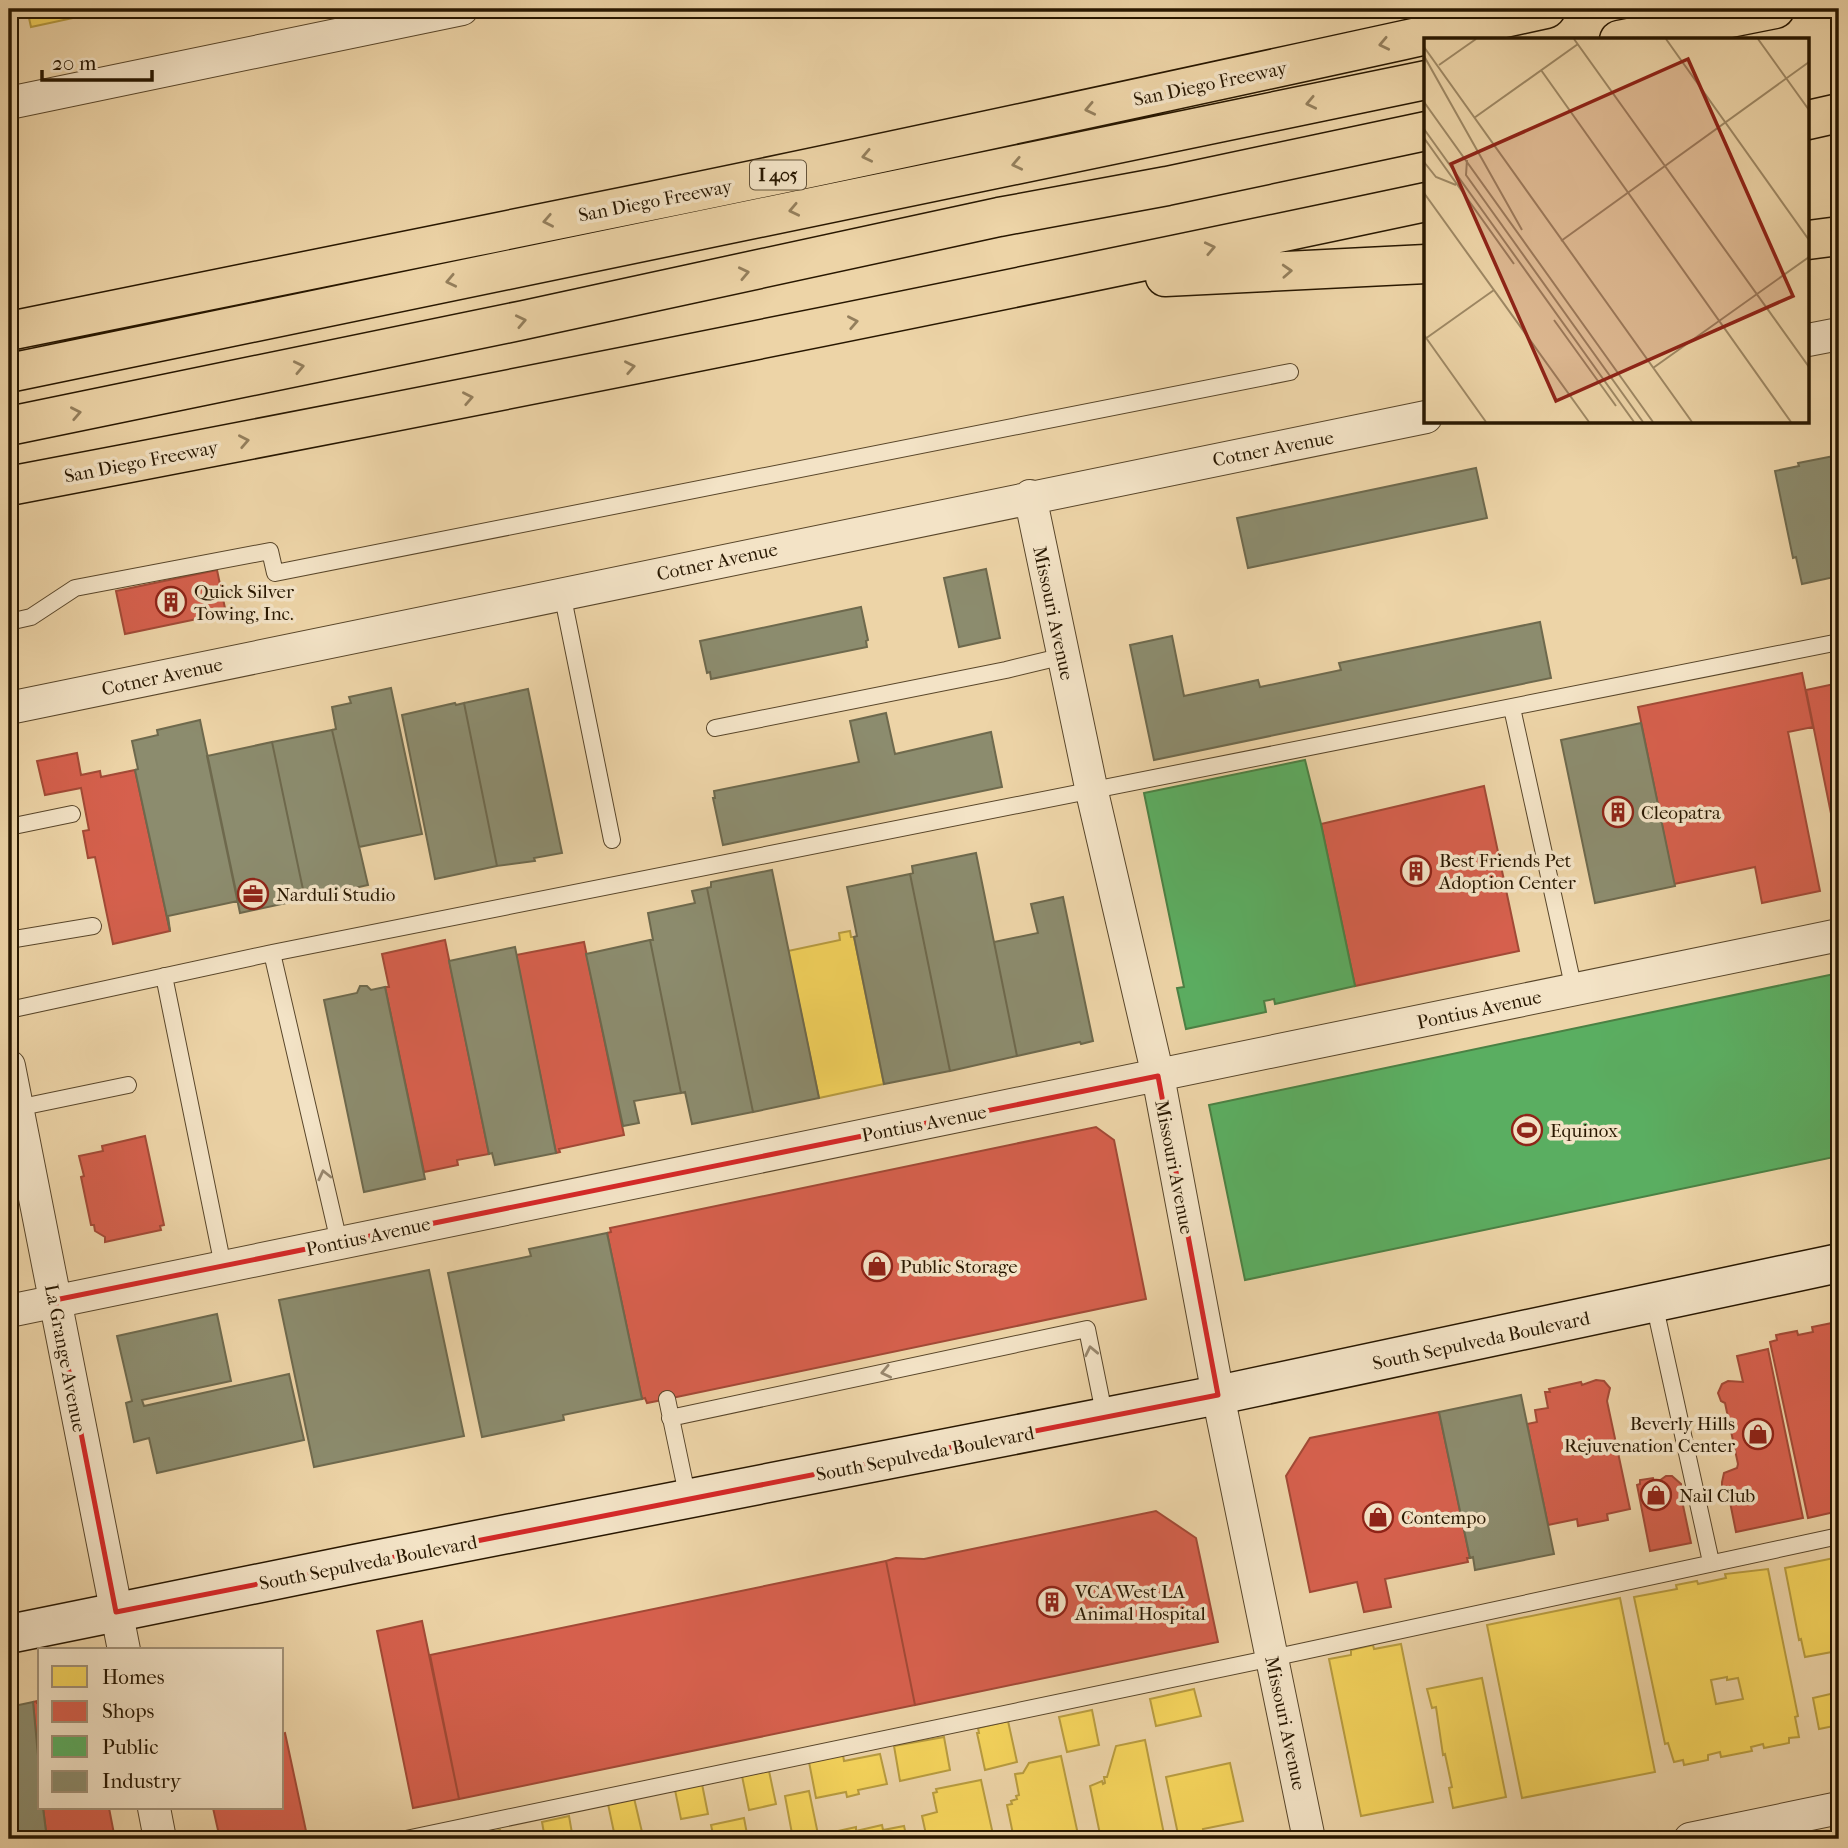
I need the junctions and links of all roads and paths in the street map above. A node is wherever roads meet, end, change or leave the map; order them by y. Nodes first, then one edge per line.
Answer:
1 (462, 9) edge
2 (1546, 9) edge
3 (1775, 9) edge
4 (1629, 38) edge
5 (1424, 80) edge
6 (9, 103) edge
7 (1424, 131) edge
8 (1424, 202) edge
9 (1839, 236) edge
10 (1810, 240) edge
11 (1424, 264) edge
12 (1047, 283) junction
13 (9, 331) edge
14 (1839, 334) edge
15 (1810, 340) edge
16 (1290, 372) dead end
17 (9, 373) edge
18 (1424, 417) edge
19 (9, 426) edge
20 (9, 486) edge
21 (1030, 496) junction
22 (562, 593) junction
23 (9, 622) edge
24 (1839, 642) edge
25 (1064, 656) junction
26 (9, 708) edge
27 (1512, 708) junction
28 (715, 728) dead end
29 (1092, 792) junction
30 (72, 814) dead end
31 (9, 827) edge
32 (612, 840) dead end
33 (93, 926) dead end
34 (1839, 935) edge
35 (9, 940) edge
36 (272, 953) junction
37 (164, 976) junction
38 (1574, 990) junction
39 (9, 1010) edge
40 (9, 1066) edge
41 (1157, 1076) junction
42 (128, 1085) dead end
43 (17, 1108) junction
44 (339, 1242) junction
45 (1839, 1262) edge
46 (223, 1266) junction
47 (55, 1300) junction
48 (1654, 1303) junction
49 (9, 1311) edge
50 (1218, 1395) junction
51 (667, 1399) dead end
52 (670, 1418) junction
53 (1105, 1418) junction
54 (688, 1499) junction
55 (1839, 1536) edge
56 (1711, 1562) junction
57 (116, 1612) junction
58 (9, 1634) edge
59 (124, 1648) edge
60 (1272, 1658) junction
61 (1839, 1808) edge
62 (154, 1810) edge
63 (1746, 1833) edge
64 (160, 1839) edge
65 (406, 1839) edge
66 (1310, 1839) edge
67 (1689, 1839) edge

1 - 6 street
2 -> 13 highway, San Diego Freeway / I 405
3 - 4 highway
5 -> 17 highway
19 -> 7 highway
12 -> 8 highway, San Diego Freeway
9 - 10 highway
12 -> 11 highway
20 -> 12 highway, San Diego Freeway
14 - 15 street
16 - 23 lane
18 - 21 street, Cotner Avenue
21 - 22 street, Cotner Avenue
21 - 25 street, Missouri Avenue
22 - 26 street, Cotner Avenue
22 - 32 lane
24 - 27 lane
25 - 28 lane
25 - 29 street, Missouri Avenue
27 - 29 lane
27 - 38 lane
29 - 36 lane
29 - 41 street, Missouri Avenue
30 - 31 lane
33 - 35 lane
34 - 38 street, Pontius Avenue
36 - 37 lane
44 -> 36 lane
37 - 39 lane
37 - 46 lane
38 - 41 street, Pontius Avenue
40 - 43 street, La Grange Avenue
41 - 44 street, Pontius Avenue
41 - 50 street, Missouri Avenue
42 - 43 lane
43 - 47 street, La Grange Avenue
44 - 46 street, Pontius Avenue
45 - 48 main road, South Sepulveda Boulevard
46 - 47 street, Pontius Avenue
47 - 49 street, Pontius Avenue
47 - 57 street, La Grange Avenue
48 - 50 main road, South Sepulveda Boulevard
48 - 56 lane
50 - 53 main road, South Sepulveda Boulevard
50 - 60 street, Missouri Avenue
51 - 52 lane
53 -> 52 lane
52 - 54 lane
53 - 54 main road, South Sepulveda Boulevard
54 - 57 main road, South Sepulveda Boulevard
55 - 56 lane
56 - 60 lane
57 - 58 main road, South Sepulveda Boulevard
57 - 59 street, La Grange Avenue
60 - 65 lane
60 - 66 street, Missouri Avenue
61 - 63 street
62 - 64 street
63 - 67 street

